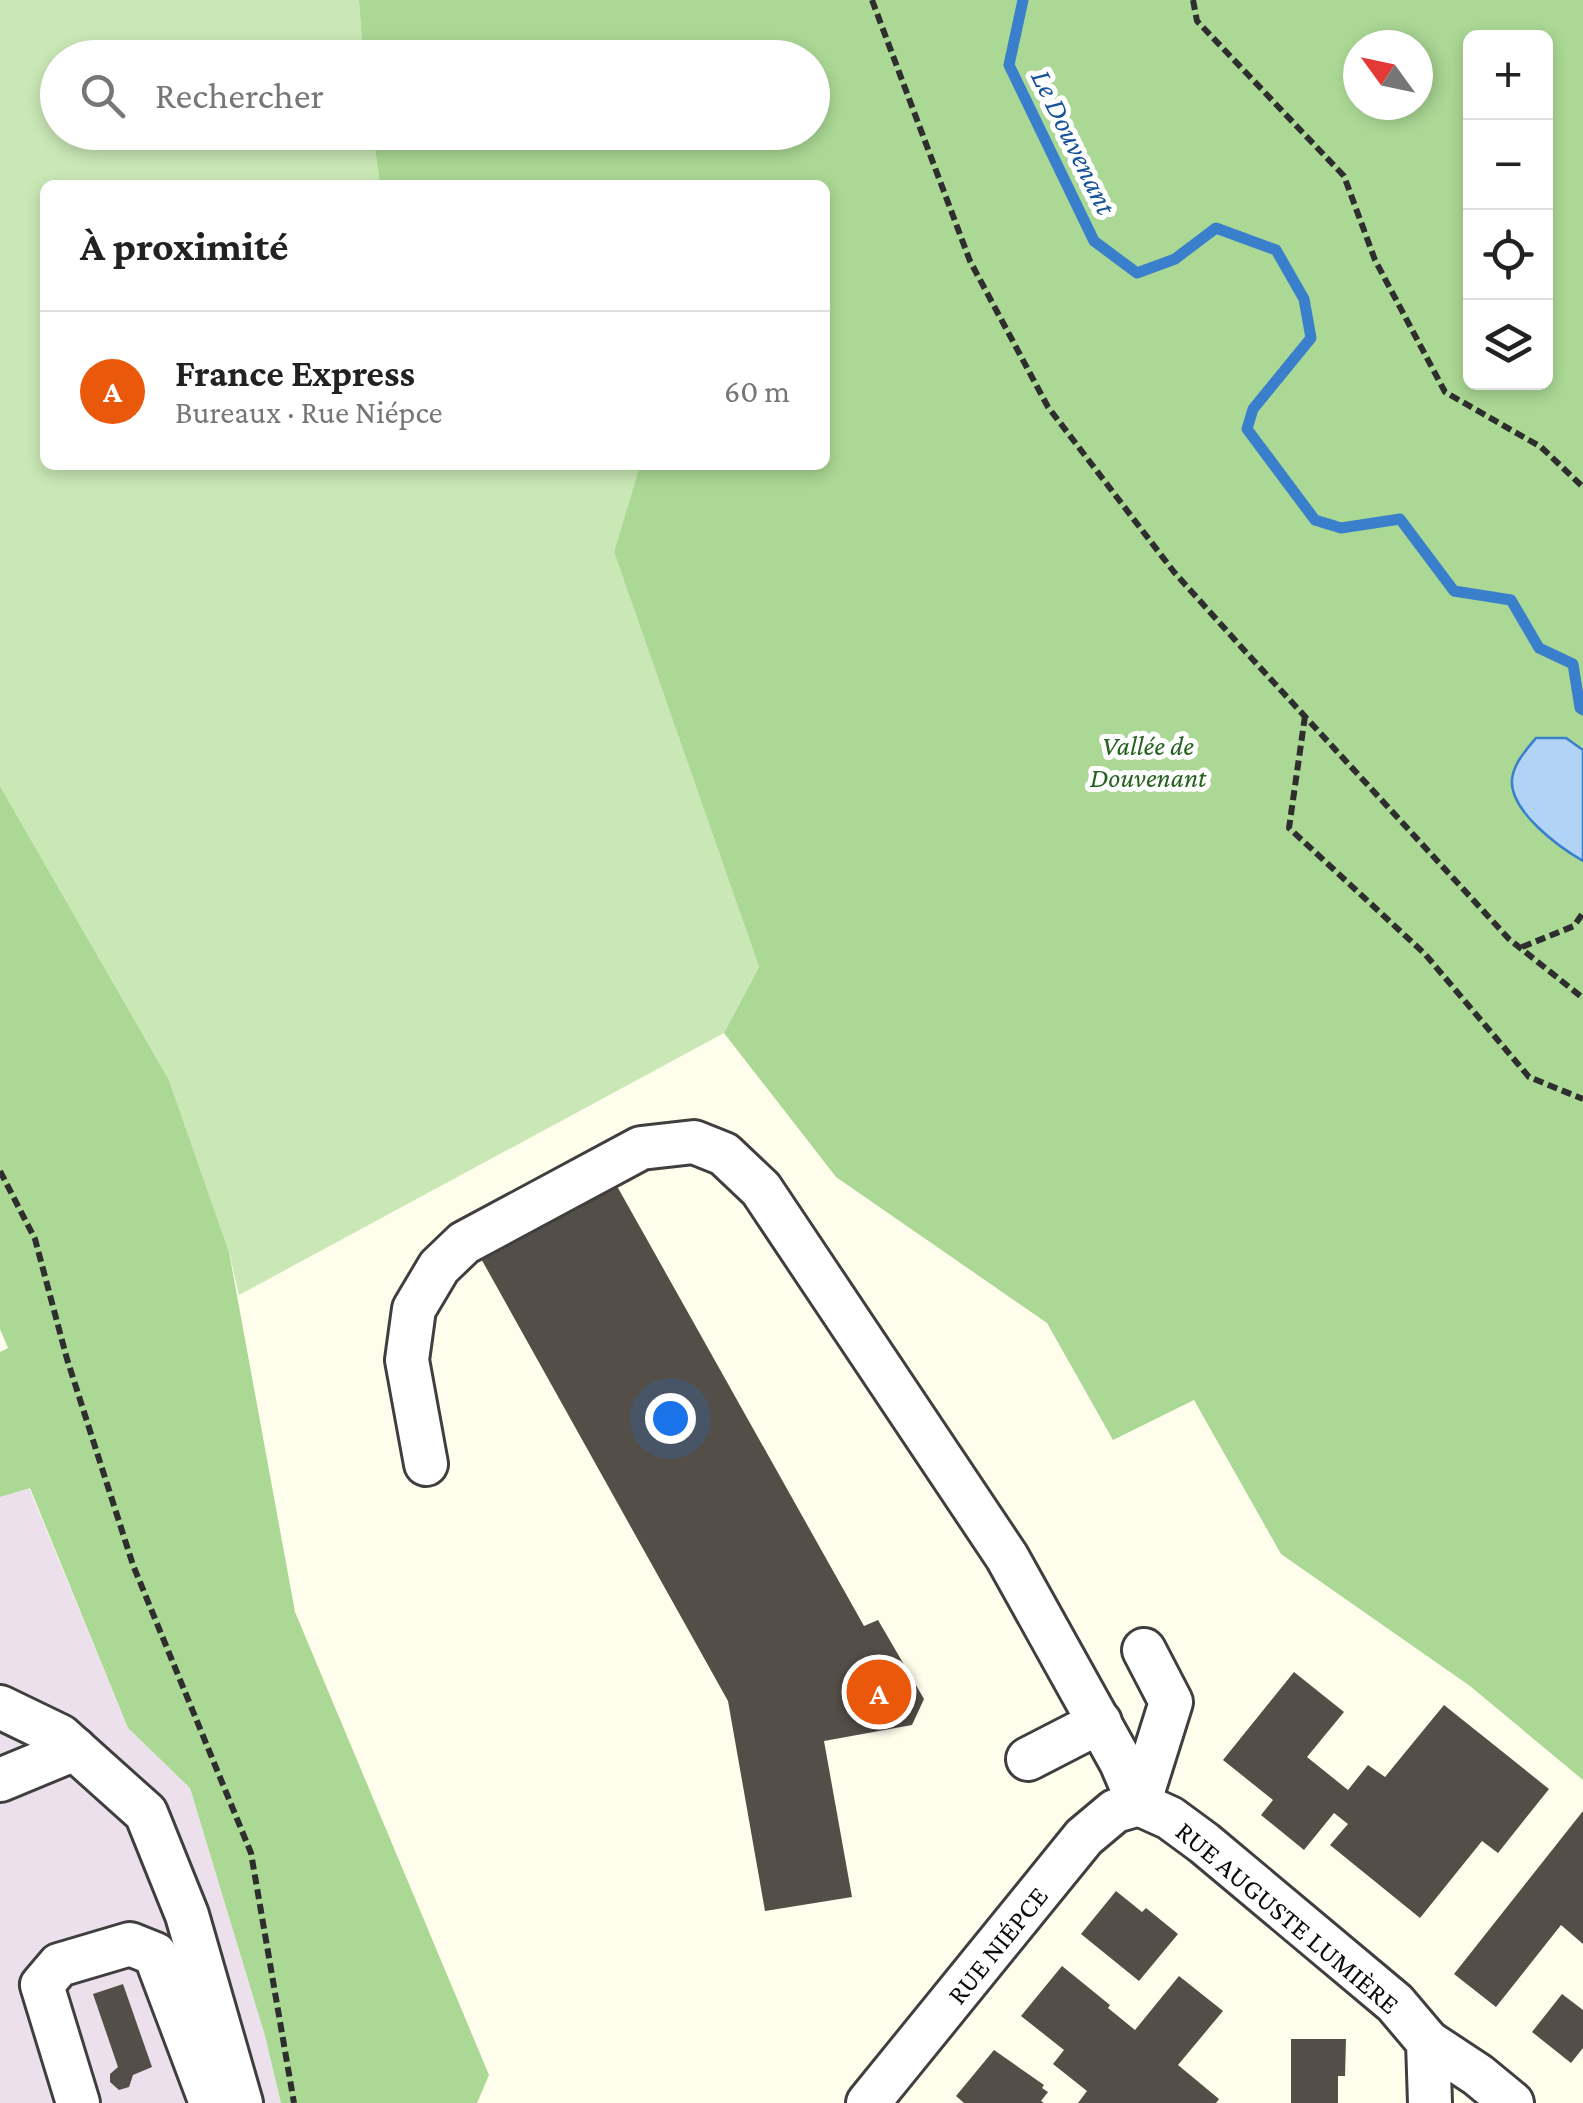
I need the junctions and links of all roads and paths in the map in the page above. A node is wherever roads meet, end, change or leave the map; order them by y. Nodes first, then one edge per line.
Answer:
1 (872, 0) edge
2 (1193, 0) edge
3 (1583, 487) edge
4 (1305, 716) junction
5 (1583, 913) edge
6 (1521, 948) junction
7 (1583, 998) edge
8 (1583, 1099) edge
9 (0, 1172) edge
10 (426, 1464) dead end
11 (1144, 1650) dead end
12 (0, 1707) edge
13 (1100, 1722) junction
14 (74, 1749) junction
15 (1028, 1759) dead end
16 (0, 1780) edge
17 (1139, 1804) junction
18 (1428, 2042) junction
19 (78, 2103) edge
20 (211, 2103) edge
21 (241, 2103) edge
22 (294, 2103) edge
23 (868, 2103) edge
24 (1430, 2103) edge
25 (1512, 2103) edge

1 - 4 path
2 - 3 path
4 - 6 path
4 - 8 path
5 - 6 path
6 - 7 path
9 - 22 path
10 - 13 street
11 - 17 street
12 - 14 street
13 - 15 street
13 - 17 street
14 - 16 street
14 - 21 street
17 - 18 street, RUE AUGUSTE LUMIÈRE
17 - 23 street, RUE NIÉPCE
18 - 24 street
18 - 25 street, RUE AUGUSTE LUMIÈRE
19 - 20 street

